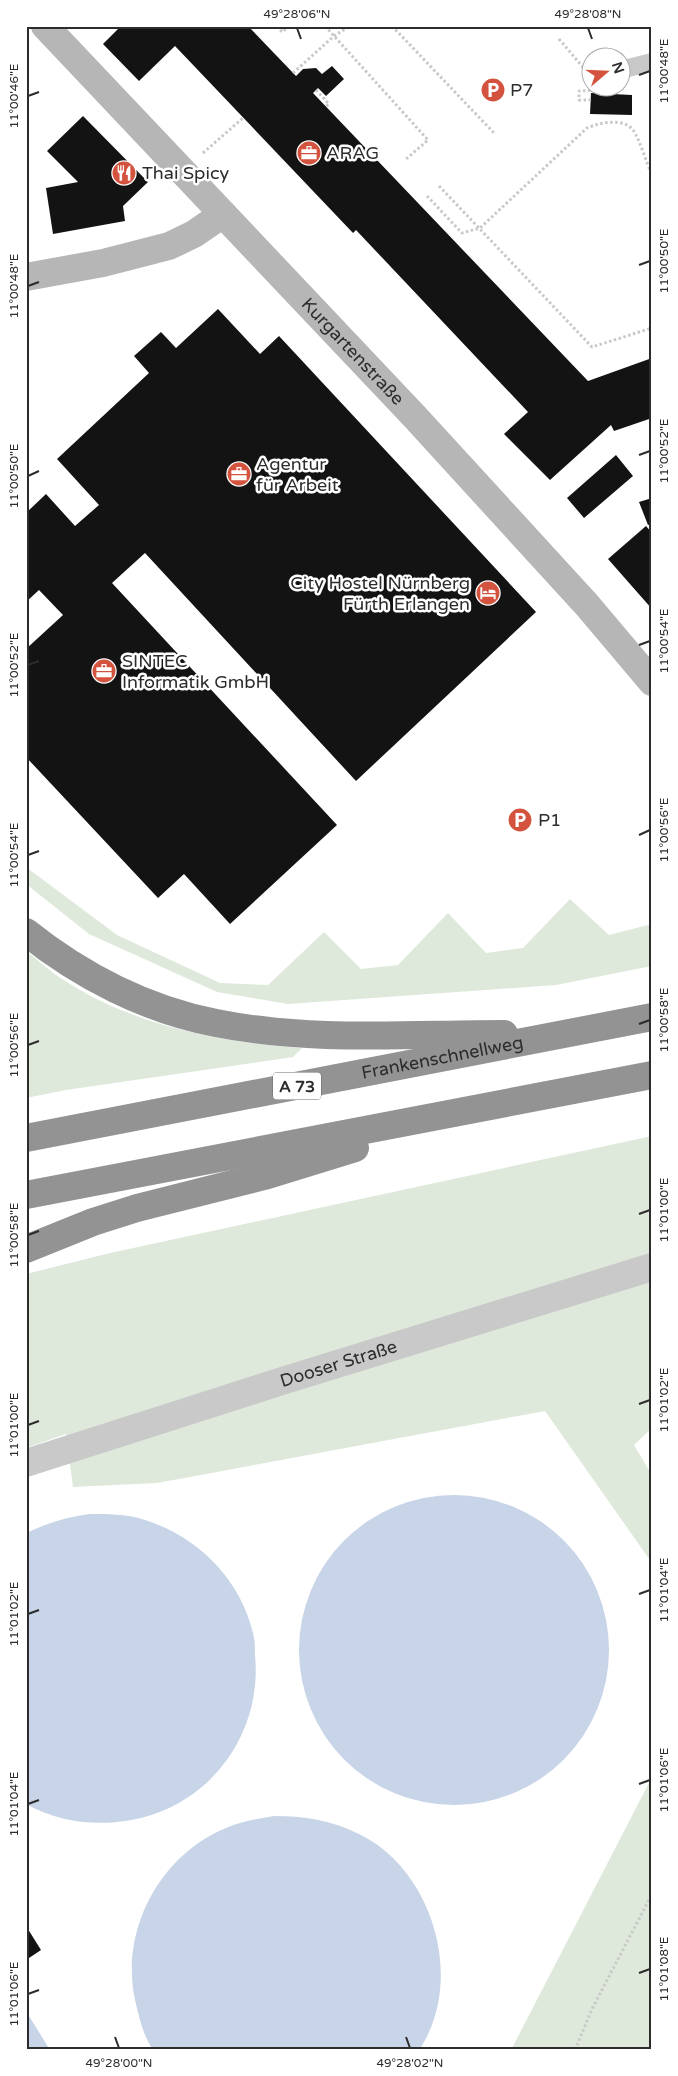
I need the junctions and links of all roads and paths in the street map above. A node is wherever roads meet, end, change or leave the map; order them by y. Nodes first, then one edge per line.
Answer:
1 (45, 26) edge
2 (277, 26) edge
3 (288, 26) edge
4 (325, 26) edge
5 (350, 26) edge
6 (392, 26) edge
7 (334, 36) junction
8 (559, 39) dead end
9 (652, 62) edge
10 (580, 64) edge
11 (630, 68) edge
12 (297, 69) junction
13 (293, 72) dead end
14 (300, 73) dead end
15 (316, 90) dead end
16 (580, 90) edge
17 (591, 100) dead end
18 (326, 108) dead end
19 (244, 118) dead end
20 (495, 134) dead end
21 (405, 160) dead end
22 (181, 171) junction
23 (652, 175) edge
24 (440, 186) dead end
25 (427, 196) dead end
26 (223, 214) junction
27 (480, 228) junction
28 (26, 277) edge
29 (652, 328) edge
30 (652, 682) edge
31 (26, 932) edge
32 (652, 1018) edge
33 (568, 1033) junction
34 (652, 1075) edge
35 (485, 1107) junction
36 (26, 1138) edge
37 (26, 1195) edge
38 (26, 1249) edge
39 (652, 1267) edge
40 (26, 1463) edge
41 (652, 1894) edge
42 (575, 2050) edge

1 - 22 main road, Kurgartenstraße
2 - 3 path
4 - 7 path
5 - 7 path
6 - 20 path
7 - 12 path
7 - 21 path
8 - 10 path
9 - 11 lane
12 - 13 path
12 - 14 path
15 - 18 path
16 - 17 path
19 - 22 path
22 - 26 main road, Kurgartenstraße
23 - 27 path
24 - 27 path
25 - 27 path
26 - 28 main road
26 - 30 main road, Kurgartenstraße
27 - 29 path
31 - 33 highway
32 - 33 highway, Frankenschnellweg / A 73
33 - 36 highway, Frankenschnellweg / A 73
34 - 35 highway
35 - 37 highway
35 - 38 highway
39 - 40 street, Dooser Straße
41 - 42 path

